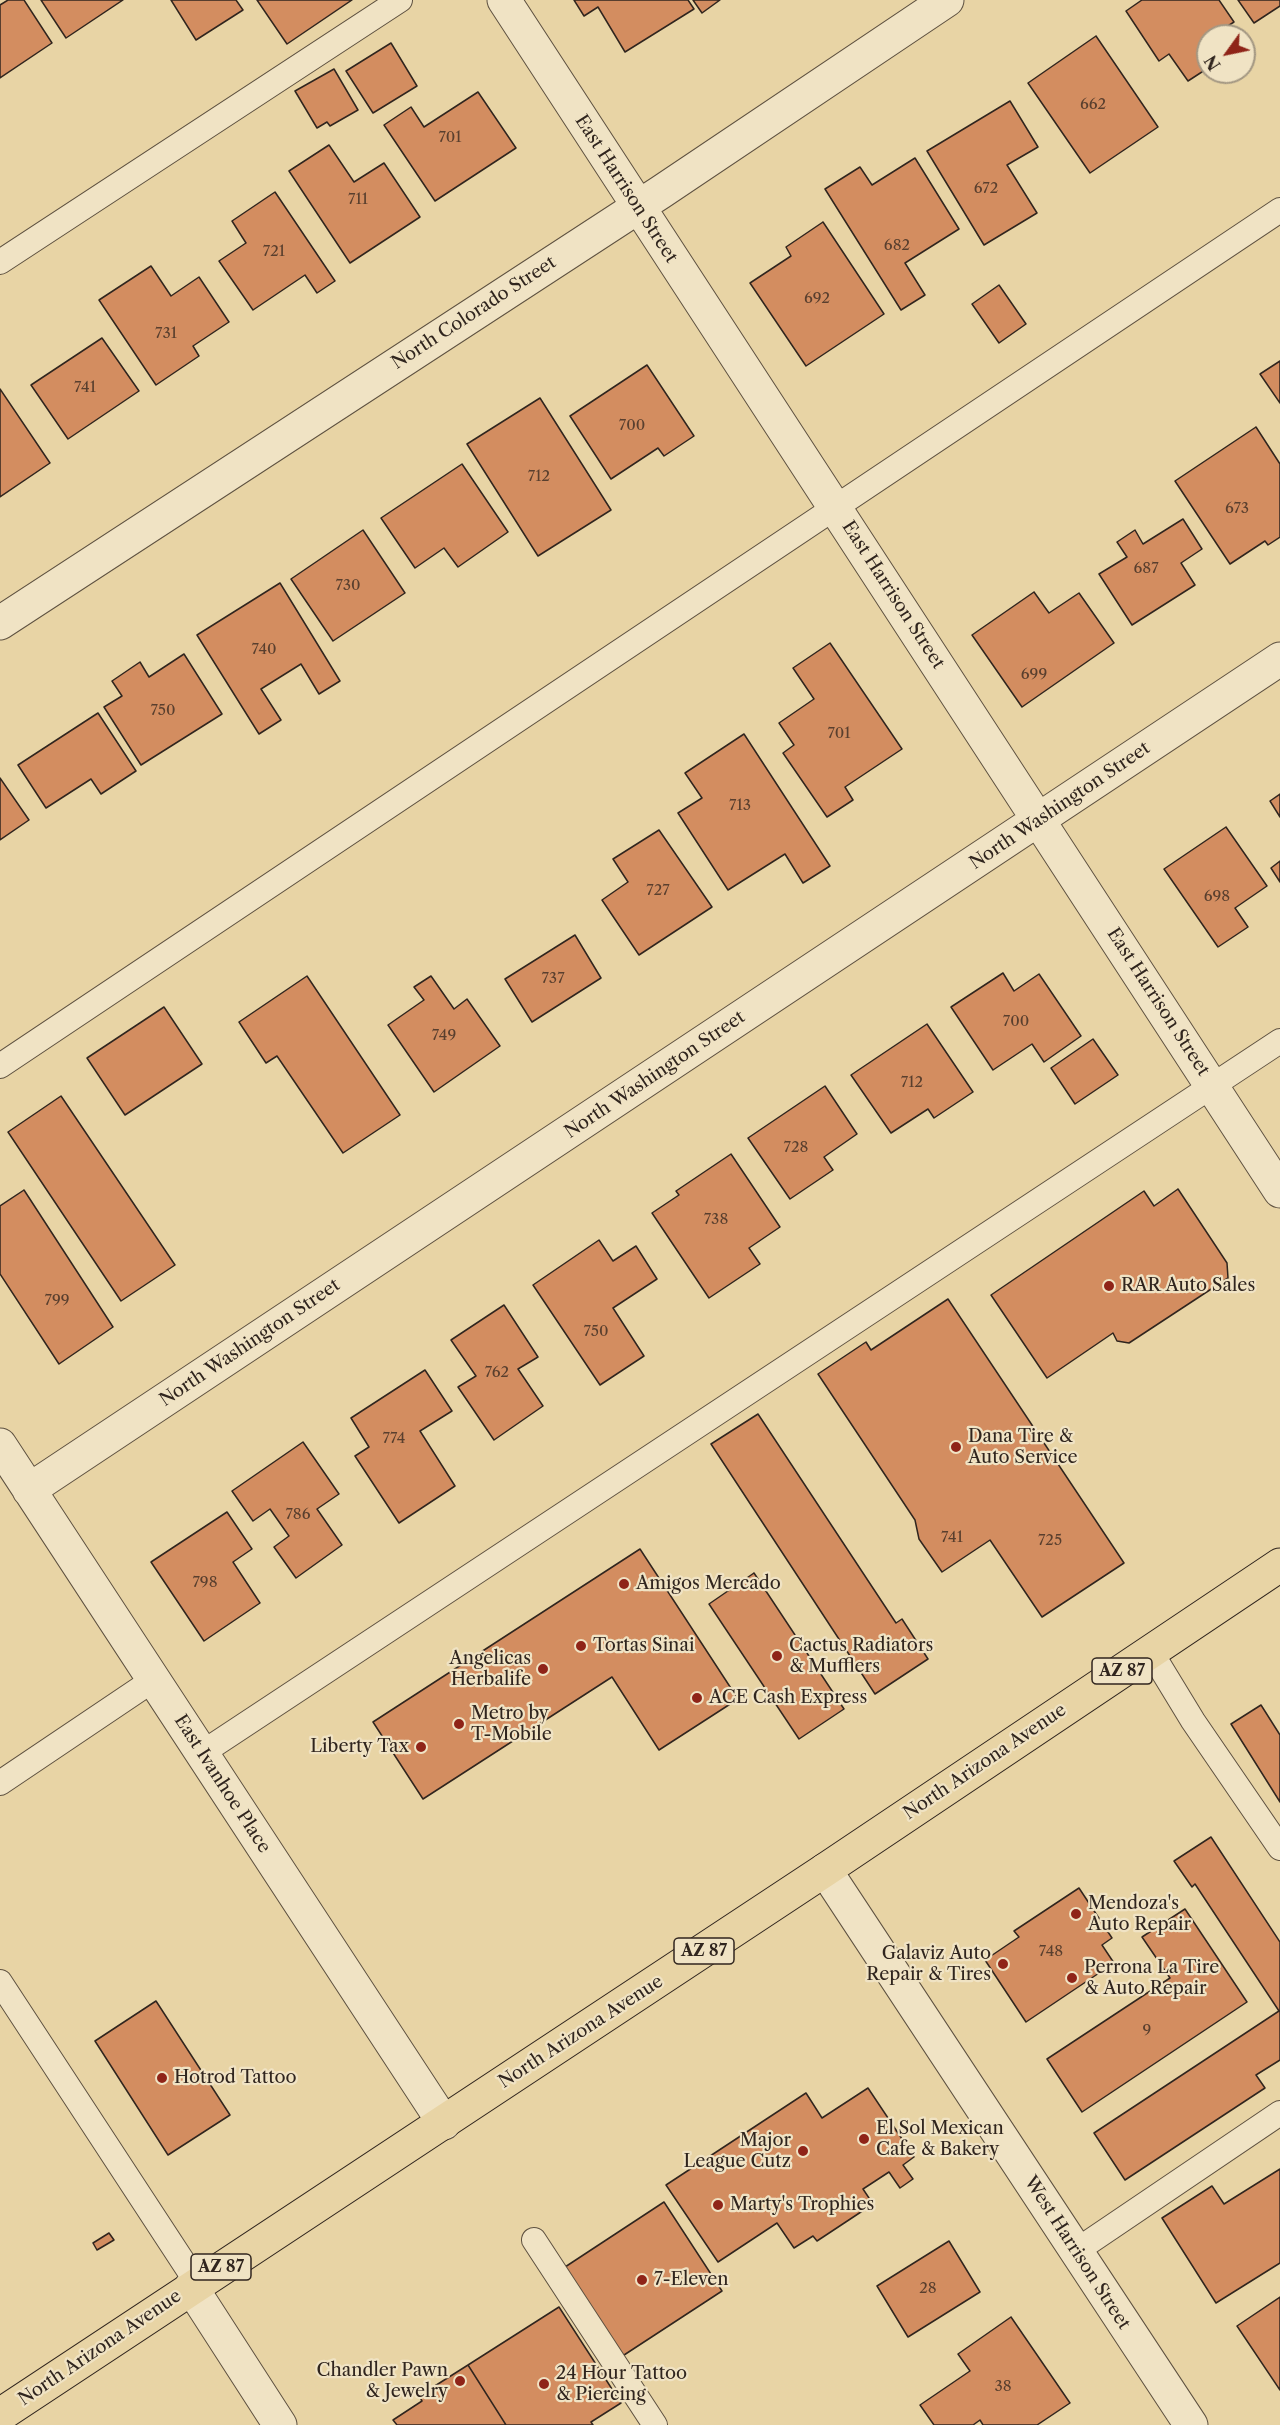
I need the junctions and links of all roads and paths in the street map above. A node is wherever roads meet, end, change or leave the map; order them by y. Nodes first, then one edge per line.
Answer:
1 (400, 0) edge
2 (504, 0) edge
3 (947, 0) edge
4 (637, 207) junction
5 (1280, 210) edge
6 (0, 262) edge
7 (836, 508) junction
8 (0, 623) edge
9 (1280, 659) edge
10 (1040, 819) junction
11 (1280, 1041) edge
12 (0, 1066) edge
13 (1212, 1086) junction
14 (1280, 1191) edge
15 (4, 1459) edge
16 (29, 1490) junction
17 (1280, 1565) edge
18 (1151, 1652) junction
19 (153, 1680) junction
20 (202, 1753) junction
21 (0, 1783) edge
22 (1280, 1848) edge
23 (825, 1870) junction
24 (0, 1982) edge
25 (1280, 2113) edge
26 (444, 2123) junction
27 (534, 2240) dead end
28 (1076, 2251) junction
29 (194, 2285) junction
30 (0, 2415) edge
31 (280, 2425) edge
32 (655, 2425) edge
33 (1191, 2425) edge

1 - 6 lane
2 - 4 street, East Harrison Street
3 - 4 street, North Colorado Street
4 - 7 street, East Harrison Street
4 - 8 street, North Colorado Street
5 - 7 lane
7 - 10 street, East Harrison Street
7 - 12 lane
9 - 10 street, North Washington Street
10 - 13 street, East Harrison Street
10 - 16 street, North Washington Street
11 - 13 lane
13 - 14 street, East Harrison Street
13 - 20 lane
15 - 16 street, East Ivanhoe Place
16 - 19 street, East Ivanhoe Place
17 - 18 main road, North Arizona Avenue / AZ 87
18 - 22 lane
18 - 23 main road, North Arizona Avenue / AZ 87
19 - 20 street, East Ivanhoe Place
19 - 21 lane
20 - 26 street, East Ivanhoe Place
23 - 26 main road, North Arizona Avenue / AZ 87
23 - 28 street, West Harrison Street
24 - 29 lane
25 - 28 lane
26 - 29 main road, North Arizona Avenue / AZ 87
27 - 32 lane
28 - 33 street, West Harrison Street
29 - 30 main road, North Arizona Avenue / AZ 87
29 - 31 street

